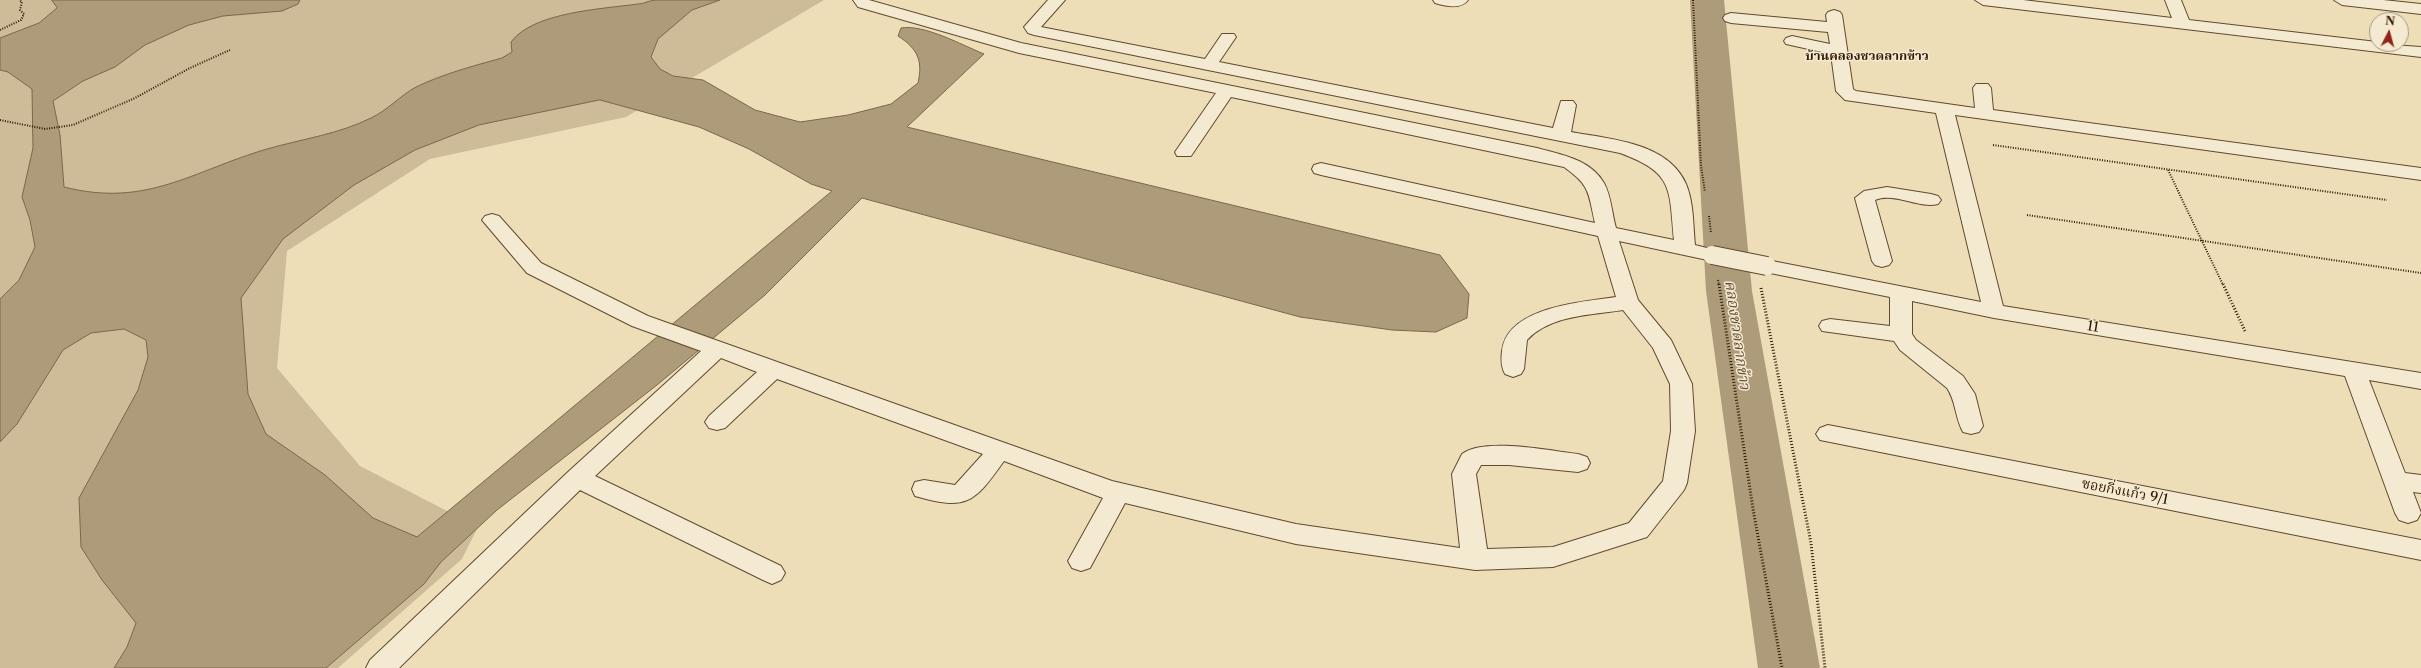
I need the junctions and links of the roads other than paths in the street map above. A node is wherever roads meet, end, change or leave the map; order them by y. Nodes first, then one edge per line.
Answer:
1 (861, 0) edge
2 (1441, 0) edge
3 (1460, 0) edge
4 (1983, 0) edge
5 (2173, 0) edge
6 (2342, 0) edge
7 (1050, 1) edge
8 (2421, 9) edge
9 (1731, 18) dead end
10 (2182, 23) junction
11 (1228, 37) dead end
12 (1792, 41) dead end
13 (1840, 52) junction
14 (2421, 52) edge
15 (1209, 65) junction
16 (1982, 88) dead end
17 (1227, 90) junction
18 (1567, 105) dead end
19 (1944, 109) junction
20 (1985, 114) junction
21 (1561, 135) junction
22 (1184, 152) dead end
23 (1321, 169) dead end
24 (2421, 174) edge
25 (1931, 200) dead end
26 (492, 220) dead end
27 (1608, 233) junction
28 (1685, 249) junction
29 (1882, 261) dead end
30 (1901, 292) junction
31 (1628, 302) junction
32 (1994, 311) junction
33 (1830, 326) dead end
34 (1901, 334) junction
35 (712, 347) junction
36 (774, 369) junction
37 (1513, 369) dead end
38 (2354, 370) junction
39 (2421, 380) edge
40 (717, 422) dead end
41 (1971, 426) dead end
42 (1828, 434) dead end
43 (999, 450) junction
44 (1578, 463) dead end
45 (577, 478) junction
46 (2396, 482) junction
47 (2421, 484) edge
48 (924, 489) dead end
49 (1119, 492) junction
50 (2408, 513) dead end
51 (2421, 550) edge
52 (1475, 560) junction
53 (1081, 561) dead end
54 (772, 573) dead end
55 (380, 668) edge

1 - 17 street
2 - 3 street
4 - 10 street
5 - 10 street
6 - 8 street
7 - 15 street
9 - 13 street
10 - 14 street
11 - 15 street
12 - 13 street
13 - 19 street
15 - 21 street
16 - 20 street
17 - 22 street
17 - 27 street
18 - 21 street
19 - 20 street
19 - 32 street
20 - 24 street
21 - 28 street
23 - 27 street, 11
25 - 29 street
26 - 35 street
27 - 28 street, 11
27 - 31 street
28 - 30 street, 11, bridge
30 - 32 street, 11
30 - 34 street
31 - 37 street
31 - 52 street
32 - 38 street, 11
33 - 34 street
34 - 41 street
35 - 36 street
35 - 45 street
36 - 40 street
36 - 43 street
38 - 39 street, 11
38 - 46 street
42 - 51 street, ซอยกิ่งแก้ว 9/1
43 - 48 street
43 - 49 street
44 - 52 street
45 - 54 street
45 - 55 street
46 - 47 street
46 - 50 street
49 - 52 street
49 - 53 street

